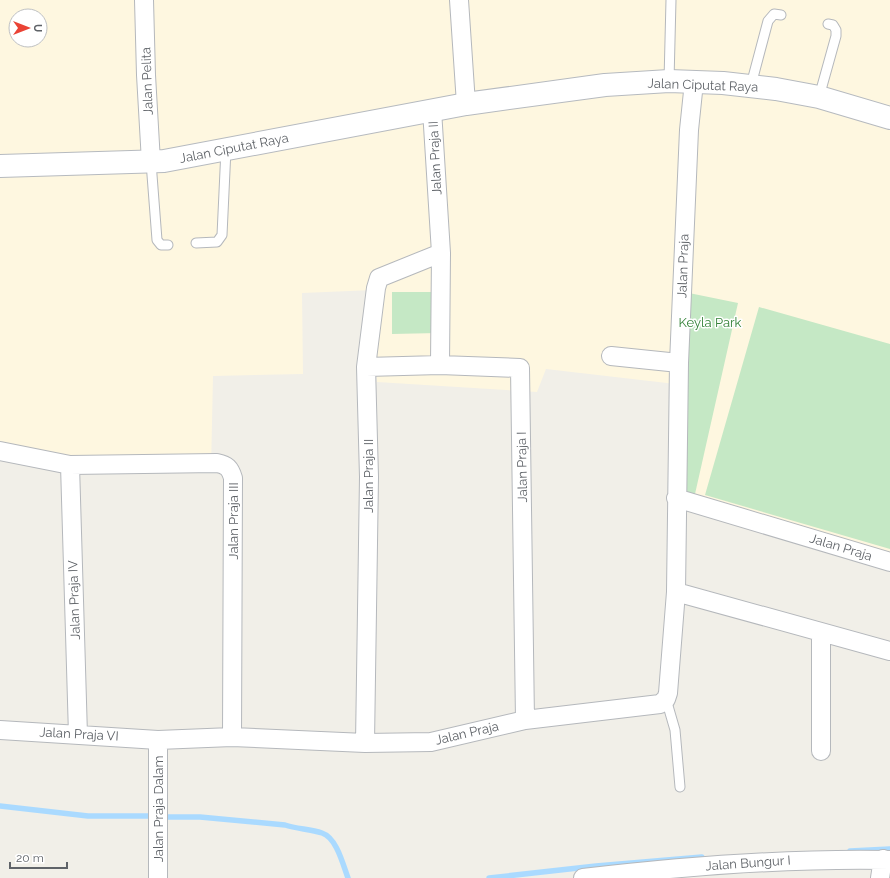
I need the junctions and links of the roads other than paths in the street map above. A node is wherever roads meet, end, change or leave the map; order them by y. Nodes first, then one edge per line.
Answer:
1 (144, 0) edge
2 (459, 0) edge
3 (671, 0) edge
4 (781, 15) dead end
5 (828, 24) dead end
6 (669, 81) junction
7 (694, 82) junction
8 (751, 85) junction
9 (819, 97) junction
10 (466, 104) junction
11 (432, 110) junction
12 (890, 118) edge
13 (226, 149) junction
14 (151, 162) junction
15 (0, 166) edge
16 (196, 243) dead end
17 (168, 245) dead end
18 (441, 253) junction
19 (611, 356) dead end
20 (679, 363) junction
21 (440, 365) junction
22 (366, 367) junction
23 (0, 451) edge
24 (70, 465) junction
25 (676, 498) junction
26 (890, 562) edge
27 (676, 592) junction
28 (821, 632) junction
29 (890, 651) edge
30 (666, 699) junction
31 (524, 720) junction
32 (0, 730) edge
33 (78, 735) junction
34 (232, 737) junction
35 (158, 740) junction
36 (365, 743) junction
37 (821, 751) dead end
38 (680, 787) dead end
39 (886, 860) edge
40 (158, 878) edge
41 (583, 878) edge
42 (880, 878) edge

1 - 14 street, Jalan Pelita
2 - 10 street
3 - 6 lane
4 - 8 lane
5 - 9 lane
6 - 7 main road, Jalan Ciputat Raya
6 - 10 main road, Jalan Ciputat Raya
7 - 8 main road, Jalan Ciputat Raya
7 - 20 street, Jalan Praja
8 - 9 main road, Jalan Ciputat Raya
9 - 12 main road, Jalan Ciputat Raya
10 - 11 main road, Jalan Ciputat Raya
11 - 13 main road, Jalan Ciputat Raya
11 - 18 street, Jalan Praja II
13 - 14 main road, Jalan Ciputat Raya
13 - 16 lane
14 - 15 main road, Jalan Ciputat Raya
14 - 17 lane
18 - 21 street, Jalan Praja II
18 - 22 street, Jalan Praja II
19 - 20 street
20 - 25 street, Jalan Praja
21 - 22 street, Jalan Praja I
21 - 31 street, Jalan Praja I
22 - 36 street, Jalan Praja II
23 - 24 street
24 - 33 street, Jalan Praja IV
24 - 34 street, Jalan Praja III
25 - 26 street, Jalan Praja
25 - 27 street, Jalan Praja
27 - 28 street
27 - 30 street, Jalan Praja
28 - 29 street
28 - 37 street
30 - 31 street, Jalan Praja
30 - 38 lane
31 - 36 street, Jalan Praja
32 - 33 street, Jalan Praja VI
33 - 35 street, Jalan Praja VI
34 - 35 street, Jalan Praja
34 - 36 street, Jalan Praja
35 - 40 street, Jalan Praja Dalam
39 - 41 street, Jalan Bungur I
39 - 42 street

